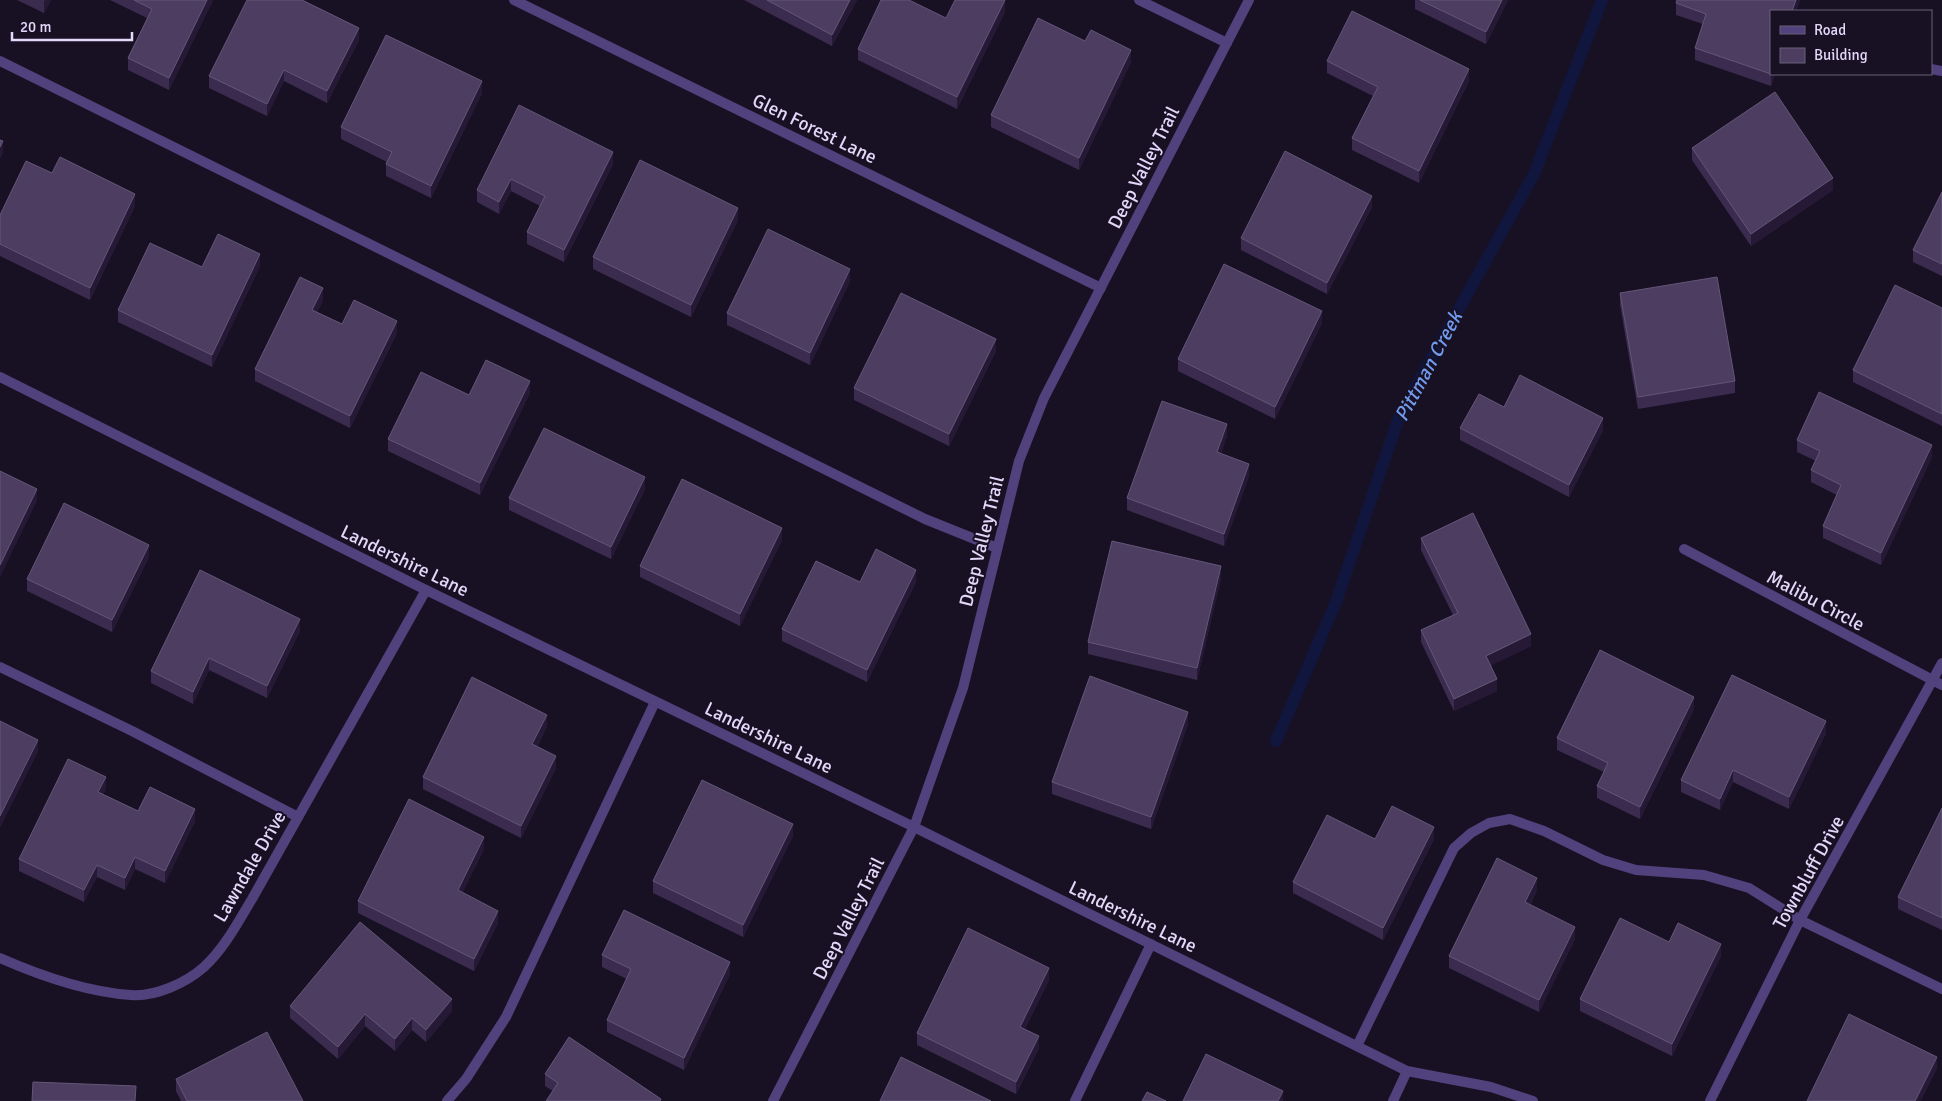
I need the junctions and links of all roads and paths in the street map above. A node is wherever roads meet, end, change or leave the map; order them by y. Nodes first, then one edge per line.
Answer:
1 (514, 0) edge
2 (1138, 0) edge
3 (1249, 0) edge
4 (1227, 43) junction
5 (0, 61) edge
6 (1100, 288) junction
7 (0, 377) edge
8 (997, 548) junction
9 (1684, 549) dead end
10 (426, 590) junction
11 (1942, 663) edge
12 (0, 667) edge
13 (1937, 683) edge
14 (655, 702) junction
15 (298, 817) junction
16 (914, 827) junction
17 (1800, 920) junction
18 (1152, 944) junction
19 (0, 958) edge
20 (1942, 989) edge
21 (1358, 1046) junction
22 (1407, 1071) junction
23 (447, 1101) edge
24 (774, 1101) edge
25 (1074, 1101) edge
26 (1393, 1101) edge
27 (1533, 1101) edge
28 (1710, 1101) edge

1 - 6 street, Glen Forest Lane
2 - 4 street
3 - 4 street, Deep Valley Trail
4 - 6 street, Deep Valley Trail
5 - 8 street
6 - 8 street, Deep Valley Trail
7 - 10 street, Landershire Lane
8 - 16 street, Deep Valley Trail
9 - 13 street, Malibu Circle
10 - 14 street, Landershire Lane
10 - 15 street, Lawndale Drive
11 - 13 street, Townbluff Drive
12 - 15 street
13 - 17 street, Townbluff Drive
14 - 16 street, Landershire Lane
14 - 23 street
15 - 19 street, Lawndale Drive
16 - 18 street, Landershire Lane
16 - 24 street, Deep Valley Trail
17 - 20 street
17 - 21 street
17 - 28 street, Townbluff Drive
18 - 21 street, Landershire Lane
18 - 25 street
21 - 22 street, Landershire Lane
22 - 26 street
22 - 27 street, Landershire Lane

